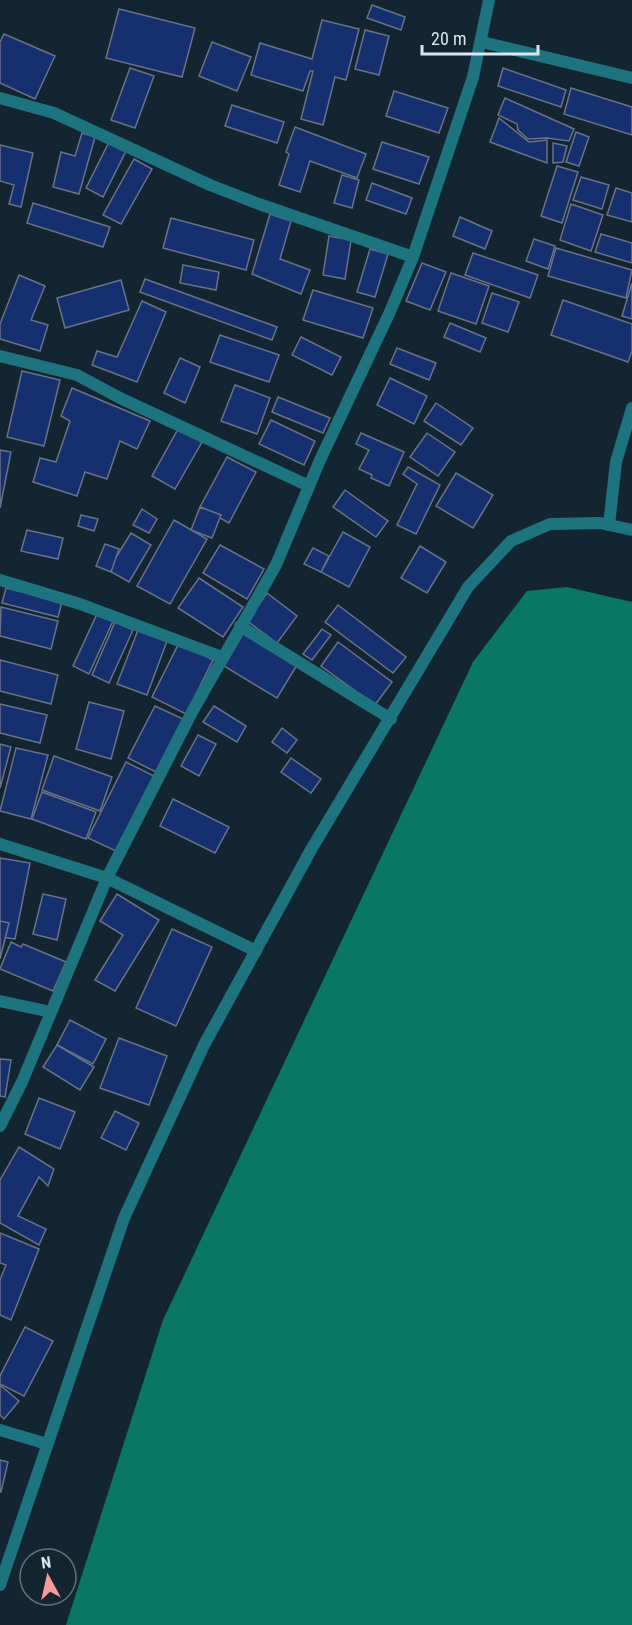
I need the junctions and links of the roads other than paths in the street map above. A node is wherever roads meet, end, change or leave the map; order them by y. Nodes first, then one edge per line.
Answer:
1 (489, 0) edge
2 (482, 42) junction
3 (632, 78) edge
4 (0, 98) edge
5 (413, 257) junction
6 (0, 356) edge
7 (632, 408) edge
8 (309, 486) junction
9 (609, 525) junction
10 (632, 530) edge
11 (0, 580) edge
12 (240, 626) junction
13 (222, 657) junction
14 (391, 719) junction
15 (0, 844) edge
16 (107, 878) junction
17 (256, 951) junction
18 (0, 1001) edge
19 (51, 1012) junction
20 (0, 1125) edge
21 (0, 1430) edge
22 (47, 1444) junction
23 (0, 1585) edge

1 - 2 street
2 - 3 street
2 - 5 street
4 - 5 street
5 - 8 street
6 - 8 street
7 - 9 street
8 - 12 street
9 - 10 street
9 - 14 street
11 - 13 street
12 - 13 street
12 - 14 street
13 - 16 street
14 - 17 street
15 - 16 street
16 - 17 street
16 - 19 street
17 - 22 street
18 - 19 street
19 - 20 street
21 - 22 street
22 - 23 street

